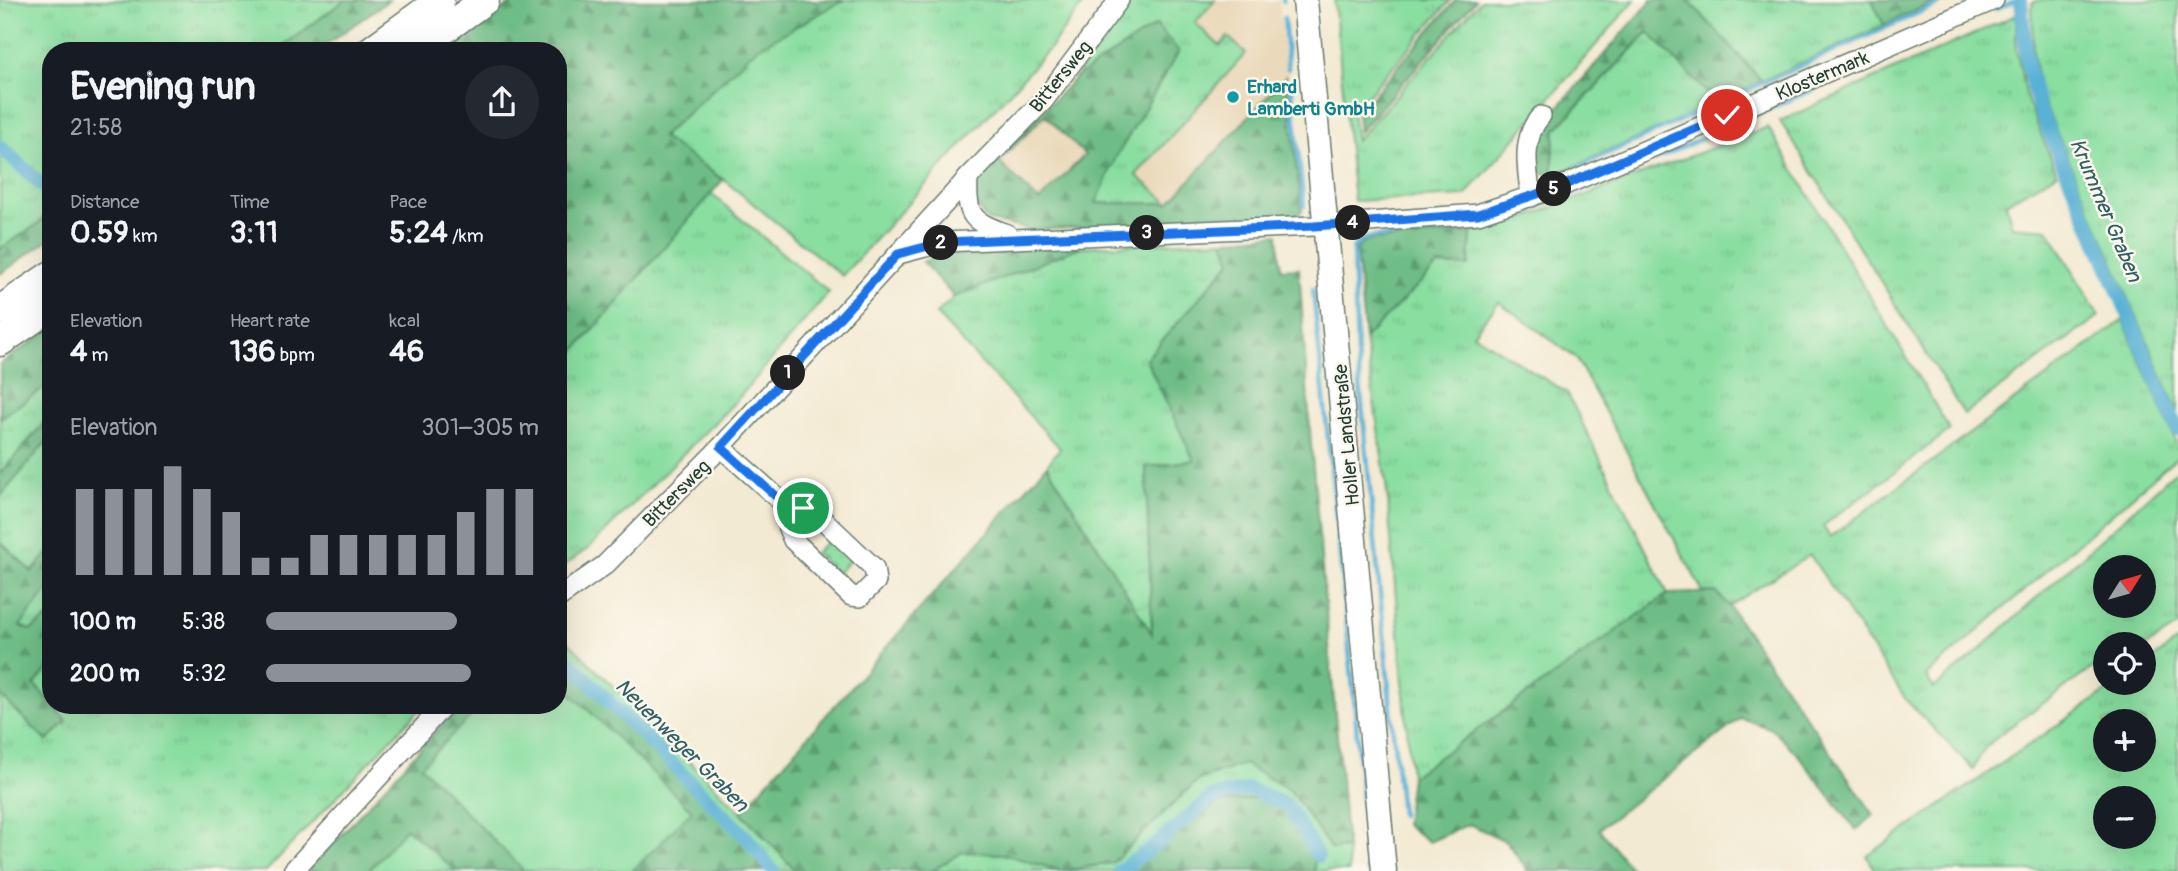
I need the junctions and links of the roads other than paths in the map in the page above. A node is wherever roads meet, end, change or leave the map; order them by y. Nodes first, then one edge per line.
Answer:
1 (440, 0) edge
2 (485, 0) edge
3 (1119, 0) edge
4 (1305, 0) edge
5 (1994, 0) edge
6 (382, 42) edge
7 (427, 42) edge
8 (1541, 116) dead end
9 (968, 178) junction
10 (1531, 197) junction
11 (1326, 226) junction
12 (1017, 238) junction
13 (898, 254) junction
14 (42, 281) edge
15 (0, 310) edge
16 (42, 313) edge
17 (0, 342) edge
18 (721, 447) junction
19 (792, 511) junction
20 (567, 592) edge
21 (435, 714) edge
22 (293, 871) edge
23 (1384, 871) edge

1 - 6 highway
2 - 7 highway
3 - 9 street, Bittersweg
4 - 11 main road, Holler Landstraße
5 - 10 street, Klostermark
8 - 10 street
9 - 12 street
9 - 13 street, Bittersweg
10 - 11 street, Klostermark
11 - 12 street
11 - 23 main road, Holler Landstraße
12 - 13 street
13 - 18 street, Bittersweg
14 - 15 highway
16 - 17 highway
18 - 19 street
18 - 20 street, Bittersweg
19 - 19 street
21 - 22 street

